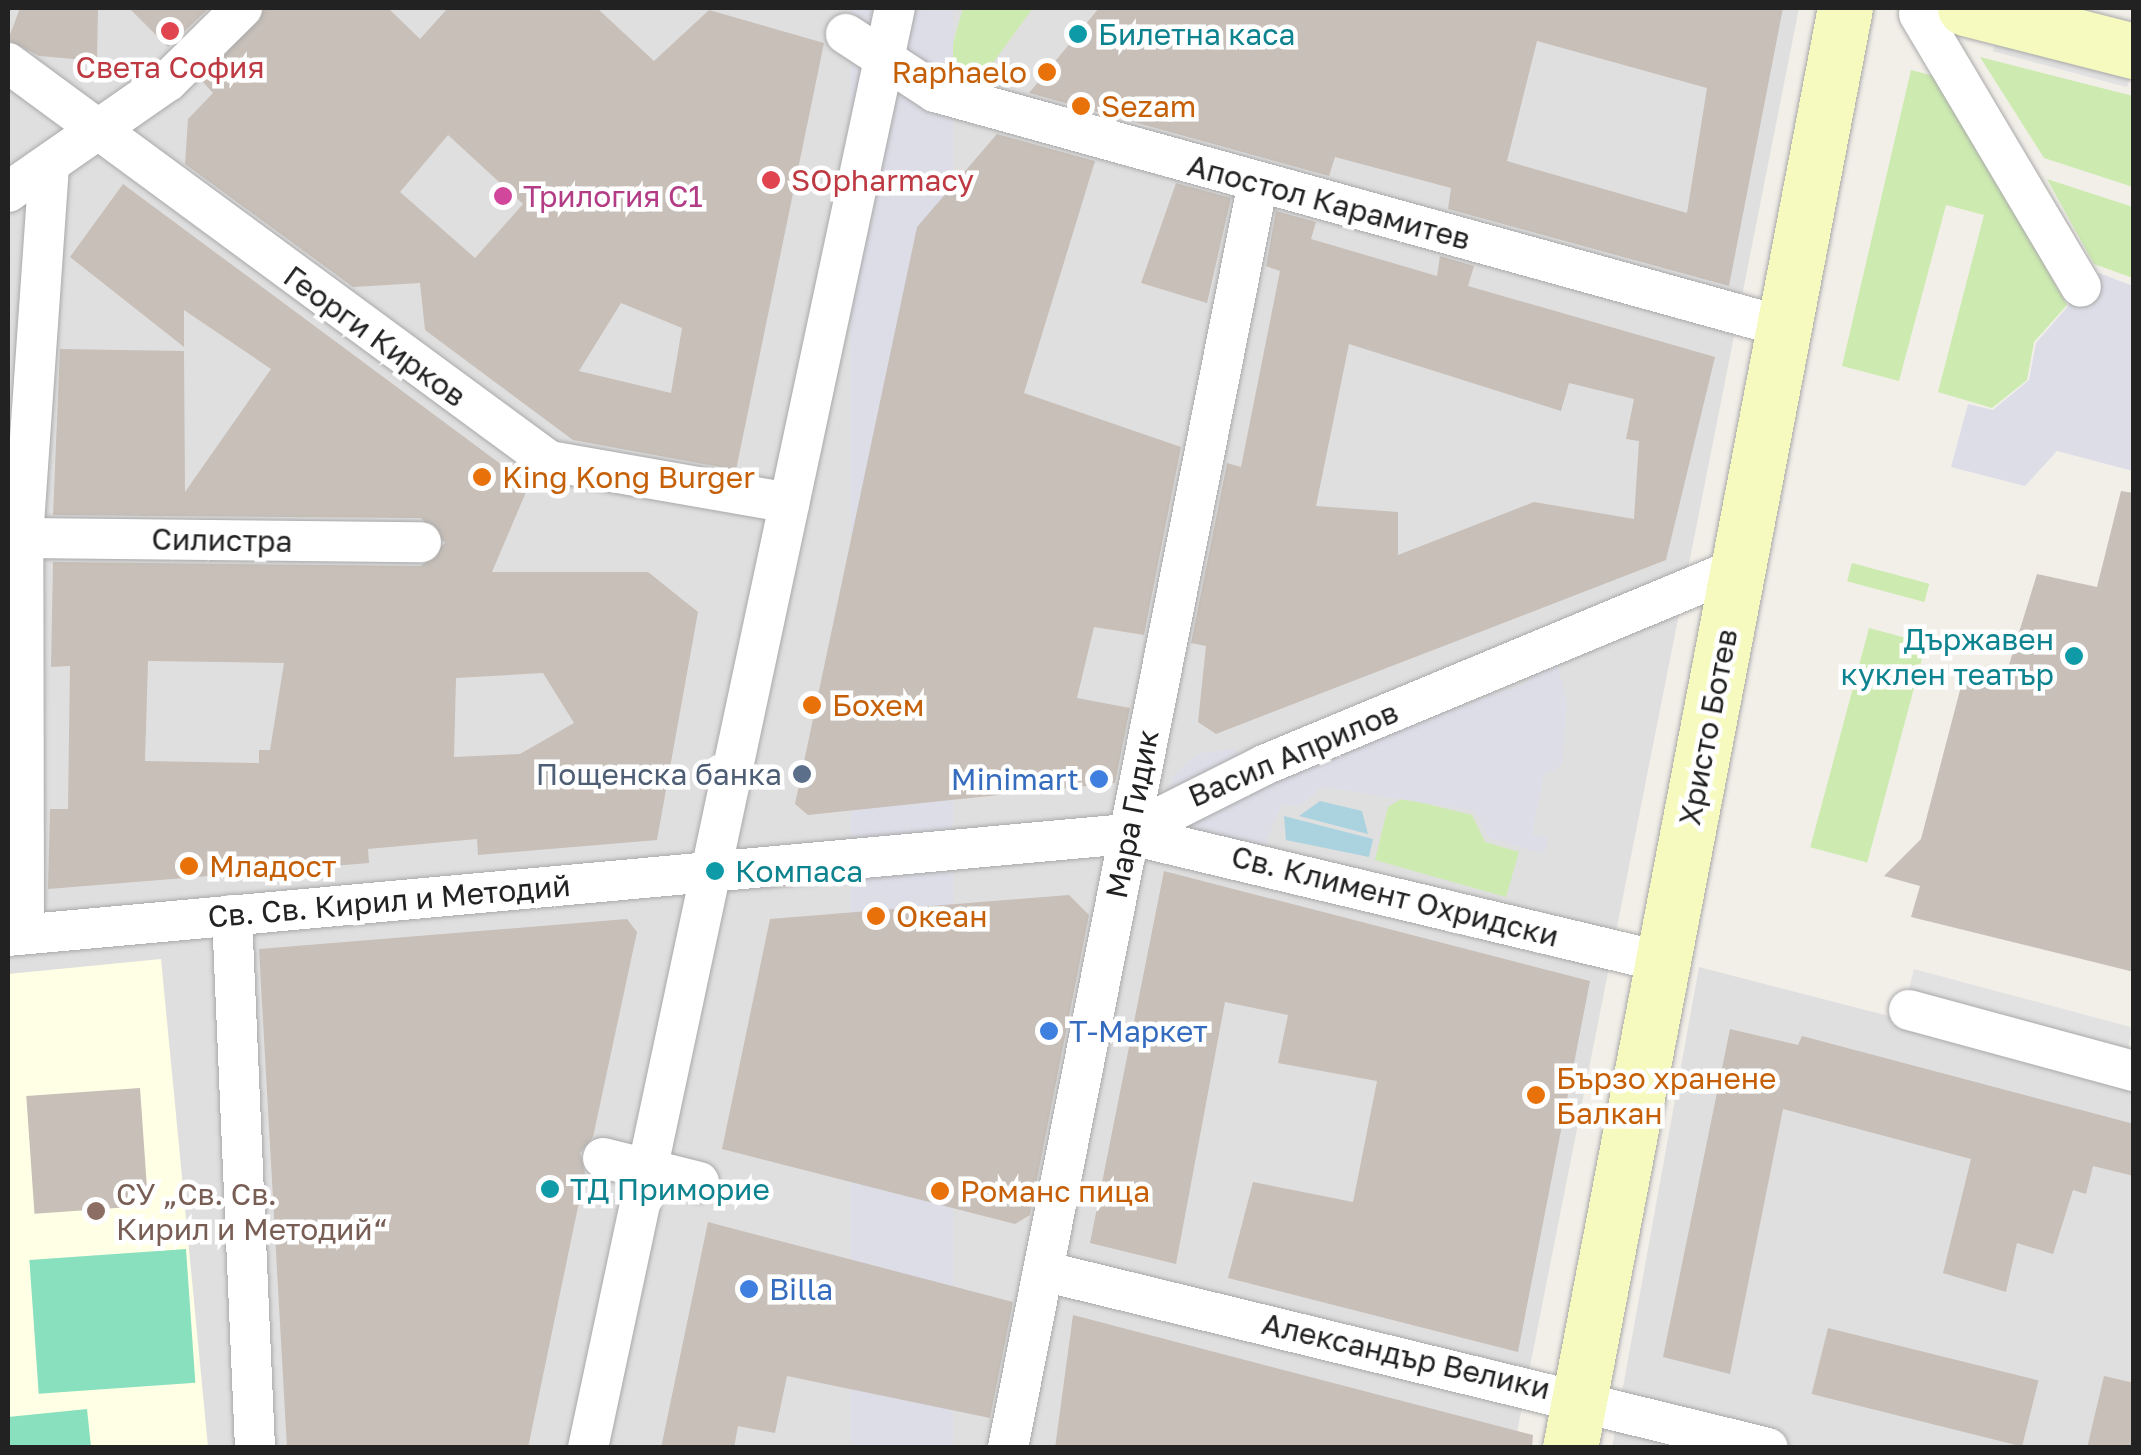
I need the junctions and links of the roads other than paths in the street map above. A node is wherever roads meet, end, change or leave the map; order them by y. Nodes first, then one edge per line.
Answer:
1 (242, 8) edge
2 (895, 8) edge
3 (1845, 8) edge
4 (1942, 11) edge
5 (846, 34) dead end
6 (2134, 51) edge
7 (885, 54) junction
8 (8, 63) edge
9 (98, 132) junction
10 (49, 167) junction
11 (1258, 182) junction
12 (8, 192) edge
13 (2081, 287) dead end
14 (1784, 327) junction
15 (789, 502) junction
16 (22, 538) junction
17 (421, 542) dead end
18 (1738, 568) junction
19 (1128, 834) junction
20 (771, 867) joint
21 (715, 871) junction
22 (232, 916) junction
23 (16, 935) edge
24 (1662, 962) junction
25 (1910, 1010) dead end
26 (2134, 1071) edge
27 (604, 1158) dead end
28 (647, 1169) junction
29 (699, 1182) dead end
30 (1042, 1271) junction
31 (1575, 1422) edge
32 (255, 1448) edge
33 (588, 1448) edge
34 (1008, 1448) edge
35 (1768, 1448) edge

1 - 9 street
2 - 7 street
3 - 14 main road, Христо Ботев
4 - 6 main road
4 - 13 street
5 - 7 street, Апостол Карамитев
7 - 11 street, Апостол Карамитев
7 - 15 street
8 - 9 street, Георги Кирков
9 - 10 street
9 - 15 street, Георги Кирков
10 - 12 street
10 - 16 street
11 - 14 street, Апостол Карамитев
11 - 19 street, Мара Гидик
14 - 18 main road, Христо Ботев
15 - 21 street
16 - 17 street, Силистра
16 - 23 street
18 - 19 street, Васил Априлов
18 - 24 main road, Христо Ботев
19 - 20 street, Васил Априлов
19 - 24 street, Св. Климент Охридски
19 - 30 street, Мара Гидик
20 - 21 street, Св. Св. Кирил и Методий
21 - 22 street, Св. Св. Кирил и Методий
21 - 28 street
22 - 23 street, Св. Св. Кирил и Методий
22 - 32 street
24 - 31 main road, Христо Ботев
25 - 26 street
27 - 28 street
28 - 29 street
28 - 33 street
30 - 31 street, Александър Велики
30 - 34 street, Мара Гидик
31 - 35 street, Александър Велики

